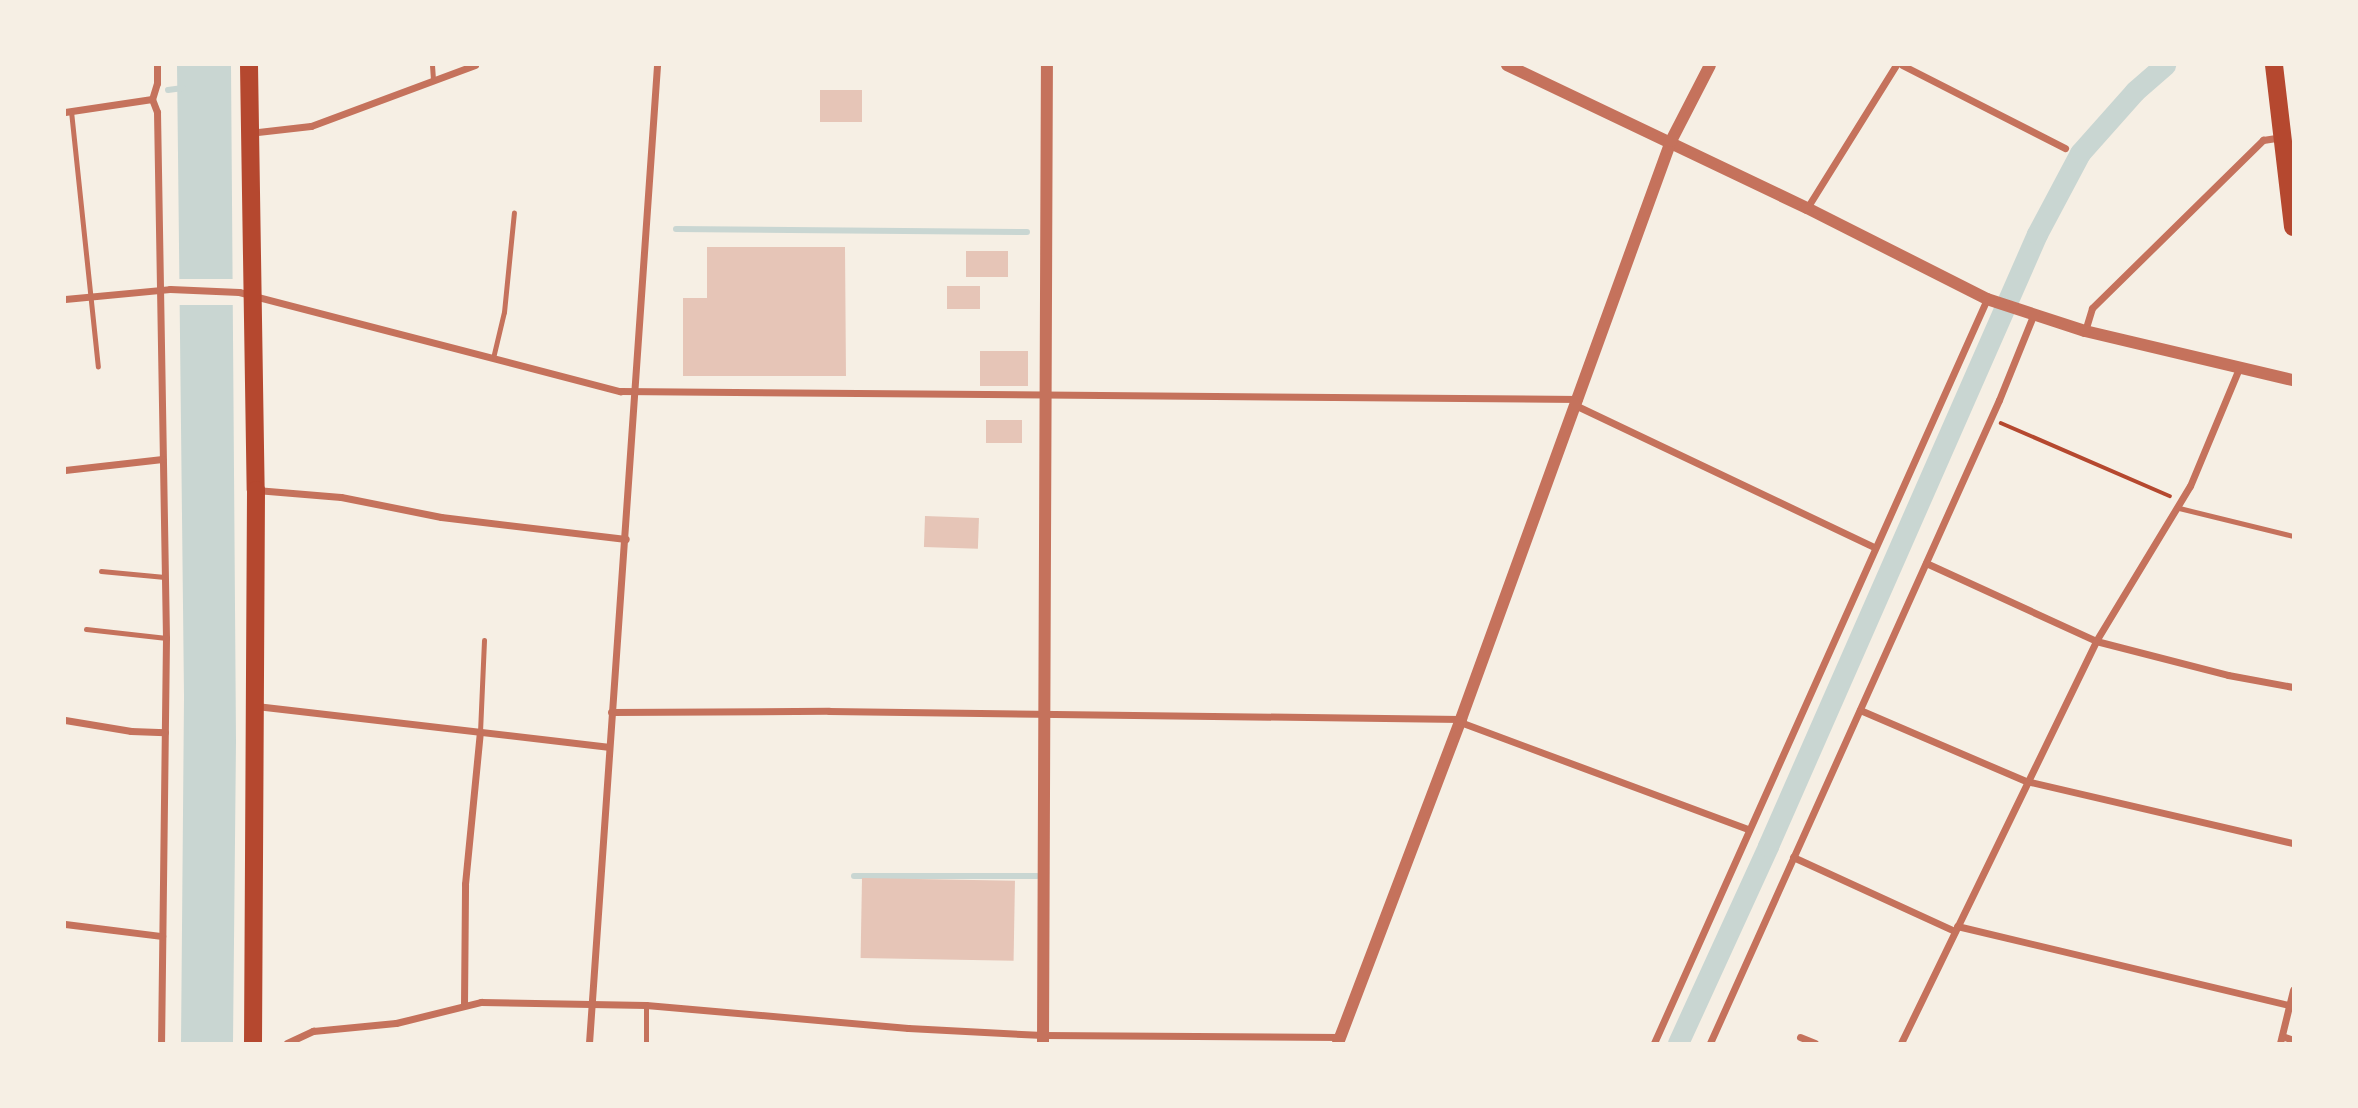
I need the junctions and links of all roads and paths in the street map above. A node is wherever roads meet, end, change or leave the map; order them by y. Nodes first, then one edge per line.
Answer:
1 (157, 65) edge
2 (249, 65) edge
3 (432, 65) edge
4 (475, 65) edge
5 (657, 65) edge
6 (1047, 65) edge
7 (1509, 65) edge
8 (1710, 65) edge
9 (1896, 65) edge
10 (1902, 65) edge
11 (2274, 65) edge
12 (433, 81) junction
13 (152, 99) junction
14 (68, 111) edge
15 (250, 133) junction
16 (2281, 137) junction
17 (1671, 141) junction
18 (2065, 148) dead end
19 (1807, 208) junction
20 (514, 212) dead end
21 (2293, 227) edge
22 (160, 290) junction
23 (246, 293) junction
24 (92, 296) junction
25 (65, 299) edge
26 (1987, 299) junction
27 (2033, 316) junction
28 (2085, 331) junction
29 (493, 358) junction
30 (98, 366) dead end
31 (2239, 368) junction
32 (2293, 380) edge
33 (634, 391) junction
34 (1045, 392) junction
35 (1578, 402) junction
36 (1990, 418) junction
37 (162, 459) junction
38 (65, 470) edge
39 (256, 490) junction
40 (2180, 504) junction
41 (2293, 536) edge
42 (626, 539) junction
43 (1874, 547) junction
44 (1926, 563) junction
45 (101, 571) dead end
46 (165, 577) junction
47 (86, 629) dead end
48 (166, 638) junction
49 (484, 640) dead end
50 (2095, 641) junction
51 (2293, 687) edge
52 (256, 706) junction
53 (1860, 710) junction
54 (611, 712) junction
55 (1044, 714) junction
56 (65, 720) edge
57 (1461, 720) junction
58 (165, 732) junction
59 (480, 732) junction
60 (608, 747) junction
61 (2026, 780) junction
62 (1748, 829) junction
63 (2293, 843) edge
64 (1793, 857) junction
65 (65, 924) edge
66 (1956, 928) junction
67 (162, 936) junction
68 (2293, 990) edge
69 (589, 1002) junction
70 (464, 1005) junction
71 (646, 1005) junction
72 (2289, 1005) junction
73 (1800, 1037) dead end
74 (1043, 1039) edge
75 (1339, 1040) edge
76 (2281, 1040) edge
77 (2293, 1040) edge
78 (161, 1043) edge
79 (253, 1043) edge
80 (287, 1043) edge
81 (589, 1043) edge
82 (646, 1043) edge
83 (1654, 1043) edge
84 (1710, 1043) edge
85 (1815, 1043) edge
86 (1901, 1043) edge

1 - 13 street
2 - 15 main road
3 - 12 lane
4 - 12 street
5 - 33 street
6 - 34 street
7 - 17 street
8 - 17 street
9 - 19 street
10 - 18 street
11 - 16 main road
12 - 15 street
13 - 14 street
13 - 22 street
14 - 24 lane
15 - 23 main road
16 - 21 main road
16 - 28 street
17 - 19 street
17 - 35 street
19 - 26 street
20 - 29 lane
22 - 23 street
22 - 24 street
22 - 37 street
23 - 29 street
23 - 39 main road
24 - 25 street
24 - 30 lane
26 - 27 street
26 - 43 street
27 - 28 street
27 - 36 street
28 - 31 street
29 - 33 street
31 - 32 street
31 - 40 street
33 - 34 street
33 - 42 street
34 - 35 street
34 - 55 street
35 - 43 street
35 - 57 street
36 - 40 path
36 - 44 street
37 - 38 street
37 - 46 street
39 - 42 street
39 - 52 main road
40 - 41 lane
40 - 50 street
42 - 54 street
43 - 62 street
44 - 50 street
44 - 53 street
45 - 46 lane
46 - 48 street
47 - 48 lane
48 - 58 street
49 - 59 lane
50 - 51 street
50 - 61 street
52 - 59 street
52 - 79 main road
53 - 61 street
53 - 64 street
54 - 55 street
54 - 60 street
55 - 57 street
55 - 74 street
56 - 58 street
57 - 62 street
57 - 75 street
58 - 67 street
59 - 60 street
59 - 70 street
60 - 69 street
61 - 63 street
61 - 66 street
62 - 83 street
64 - 66 street
64 - 84 street
65 - 67 street
66 - 72 street
66 - 86 street
67 - 78 street
68 - 72 street
69 - 70 street
69 - 71 street
69 - 81 street
70 - 80 street
71 - 74 street
71 - 82 lane
72 - 76 street
73 - 85 street
74 - 75 street
76 - 77 street

